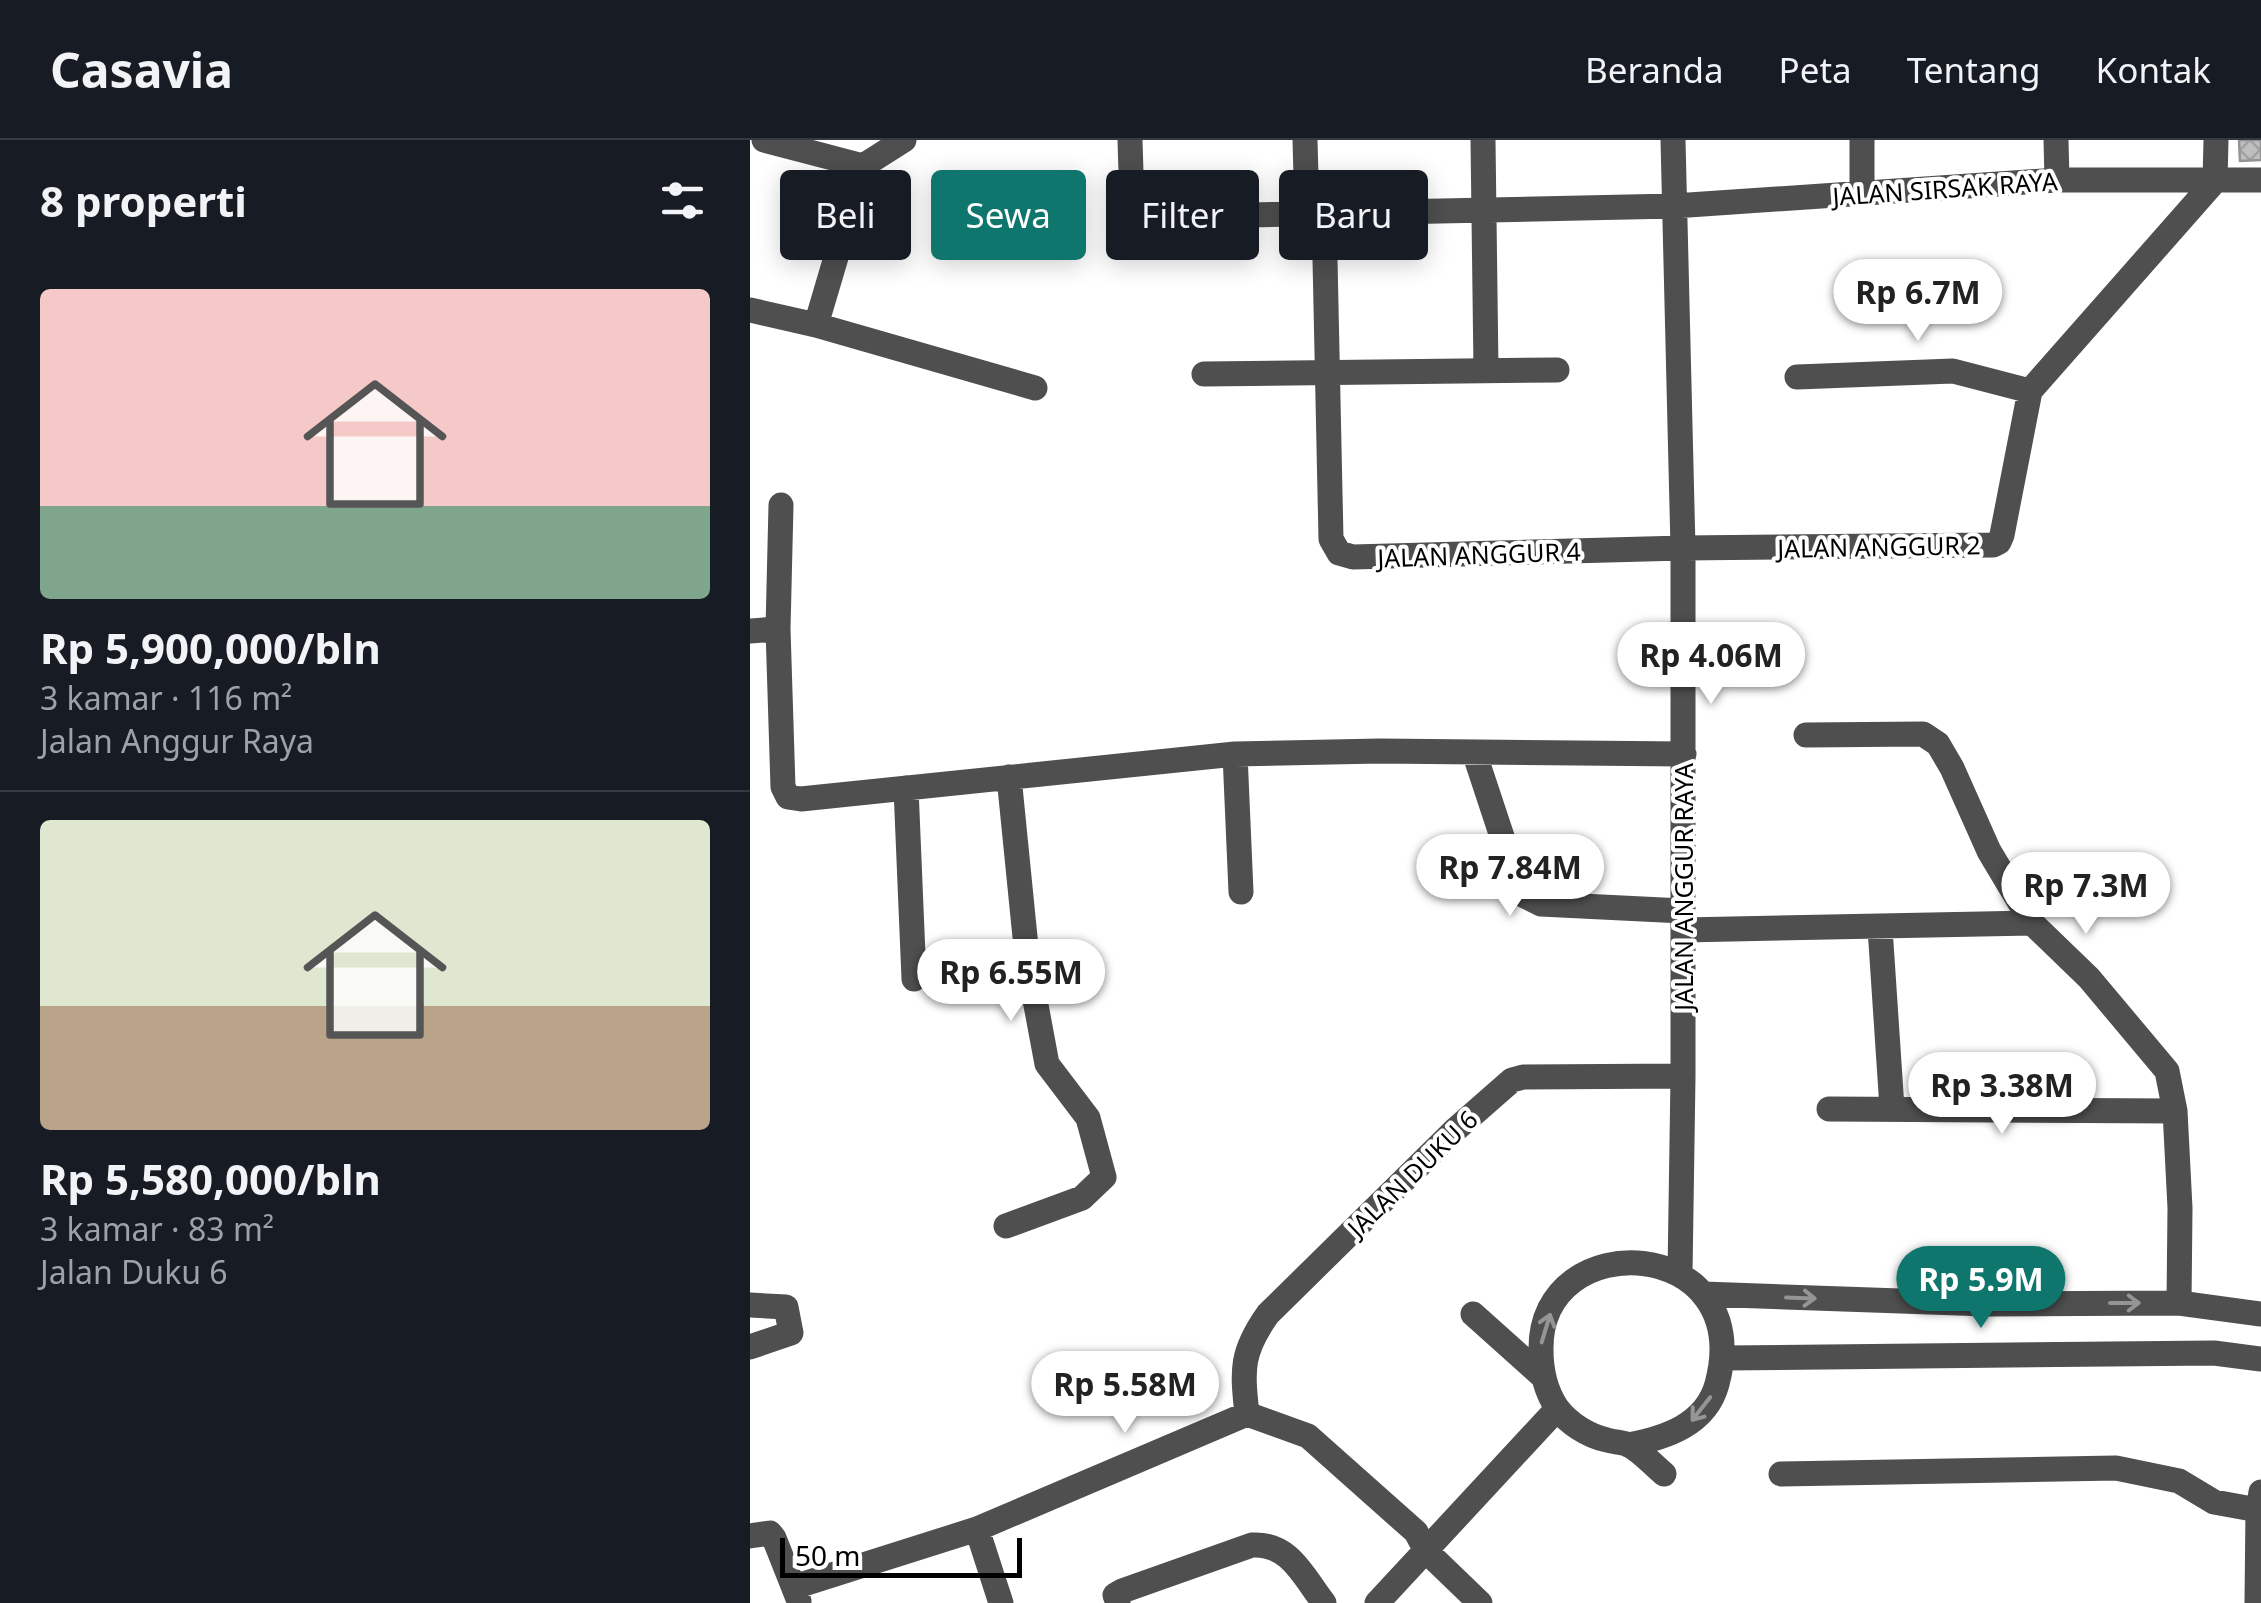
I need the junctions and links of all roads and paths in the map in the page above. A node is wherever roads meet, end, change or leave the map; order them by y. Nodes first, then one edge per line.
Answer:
1 (764, 140) edge
2 (904, 140) edge
3 (1130, 140) edge
4 (1305, 140) edge
5 (1482, 140) edge
6 (1673, 140) edge
7 (1862, 140) edge
8 (2056, 140) edge
9 (2216, 140) edge
10 (863, 166) junction
11 (1308, 170) edge
12 (2056, 180) junction
13 (2261, 180) edge
14 (2216, 182) junction
15 (1862, 194) junction
16 (1674, 206) junction
17 (1279, 209) edge
18 (1428, 209) edge
19 (1483, 210) junction
20 (1316, 260) edge
21 (750, 310) edge
22 (816, 324) junction
23 (1486, 370) junction
24 (1556, 370) dead end
25 (1326, 373) junction
26 (1204, 374) dead end
27 (1797, 376) dead end
28 (1034, 388) dead end
29 (2030, 391) junction
30 (781, 506) dead end
31 (1683, 548) junction
32 (778, 629) junction
33 (750, 630) edge
34 (1806, 735) dead end
35 (1474, 752) junction
36 (1234, 754) junction
37 (1684, 754) junction
38 (1009, 777) junction
39 (906, 788) junction
40 (1241, 892) dead end
41 (1683, 920) junction
42 (2032, 923) junction
43 (1880, 928) junction
44 (914, 979) dead end
45 (1683, 1076) junction
46 (1892, 1108) junction
47 (1829, 1109) dead end
48 (2174, 1112) junction
49 (1006, 1226) dead end
50 (1680, 1274) junction
51 (1703, 1294) junction
52 (2179, 1303) junction
53 (750, 1305) edge
54 (1472, 1314) dead end
55 (2261, 1314) edge
56 (750, 1347) edge
57 (1724, 1358) junction
58 (2261, 1360) edge
59 (1541, 1375) junction
60 (1557, 1409) junction
61 (1247, 1414) junction
62 (1628, 1444) junction
63 (1664, 1474) dead end
64 (1781, 1474) dead end
65 (2259, 1501) edge
66 (978, 1528) junction
67 (750, 1536) edge
68 (1421, 1542) junction
69 (797, 1595) edge
70 (1001, 1603) edge
71 (1118, 1603) edge
72 (1324, 1603) edge
73 (1377, 1603) edge
74 (1480, 1603) edge
75 (2257, 1603) edge

1 - 10 street
2 - 10 street
3 - 17 street
4 - 11 street, JALAN ANGGUR 4
5 - 19 street
6 - 16 street, JALAN ANGGUR RAYA
7 - 15 street
8 - 12 street
9 - 14 street
10 - 22 street
12 - 14 street, JALAN SIRSAK RAYA
12 - 15 street, JALAN SIRSAK RAYA
13 - 14 street, JALAN SIRSAK RAYA
14 - 29 street
15 - 16 street, JALAN SIRSAK RAYA
16 - 19 street
16 - 31 street, JALAN ANGGUR RAYA
18 - 19 street
19 - 23 street
20 - 25 street, JALAN ANGGUR 4
21 - 22 street
22 - 28 street
23 - 24 street
23 - 25 street
25 - 26 street
25 - 31 street, JALAN ANGGUR 4
27 - 29 street
29 - 31 street, JALAN ANGGUR 2
30 - 32 street
31 - 37 street, JALAN ANGGUR RAYA
32 - 33 street
32 - 39 street
34 - 42 street
35 - 36 street
35 - 37 street
35 - 41 street
36 - 38 street
36 - 40 street
37 - 41 street, JALAN ANGGUR RAYA
38 - 39 street
38 - 49 street
39 - 44 street
41 - 43 street
41 - 45 street, JALAN ANGGUR RAYA
42 - 43 street
42 - 48 street
43 - 46 street
45 - 50 street, JALAN ANGGUR RAYA
45 - 61 street, JALAN DUKU 6
46 - 47 street
46 - 48 street
48 - 52 street
50 - 51 street
59 -> 50 street
51 -> 52 street
51 - 57 street
52 - 55 street
53 - 56 street
54 - 59 street
57 - 58 street
57 -> 62 street
59 - 60 street
60 - 62 street
60 - 68 street
61 - 66 street
61 - 68 street
62 - 63 street
64 - 65 street
65 - 75 street
66 - 69 street
66 - 70 street
67 - 69 street
68 - 73 street
68 - 74 street
71 - 72 street

